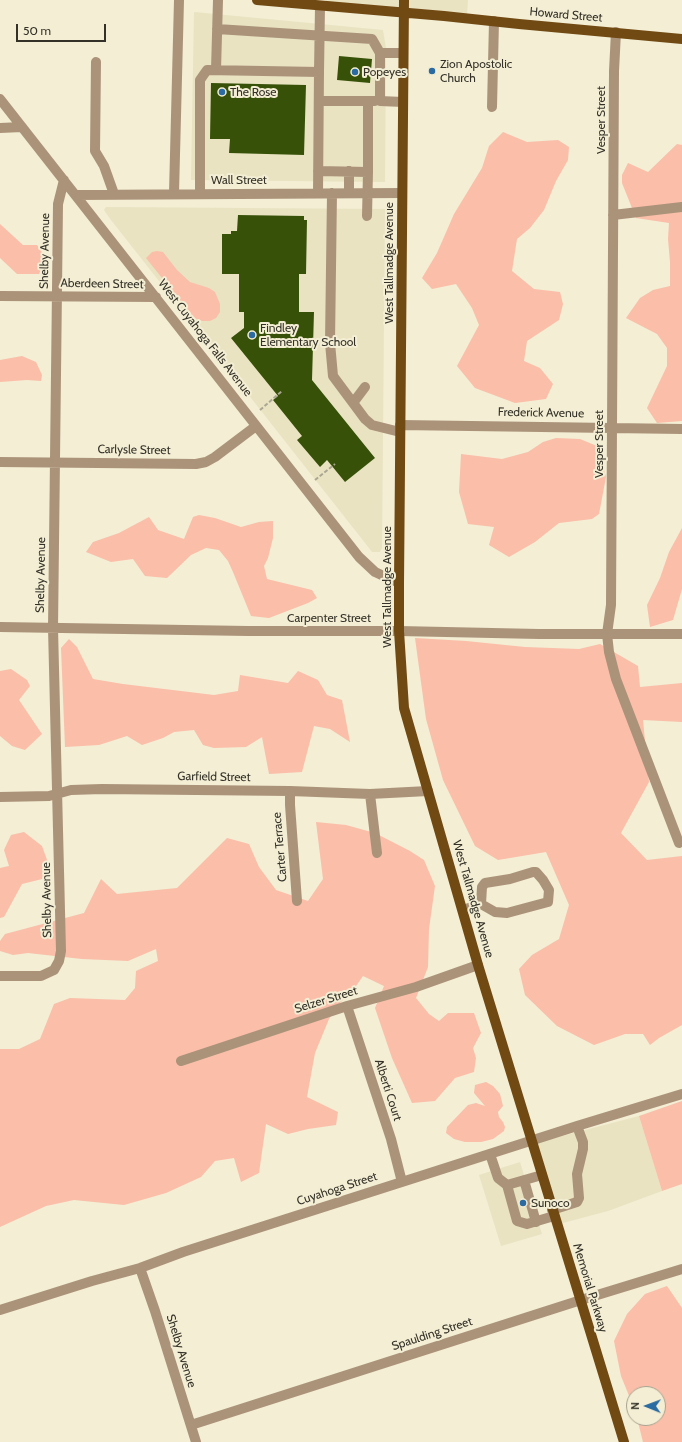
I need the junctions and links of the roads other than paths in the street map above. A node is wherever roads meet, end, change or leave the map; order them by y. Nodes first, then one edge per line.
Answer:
1 (180, 0) edge
2 (218, 0) edge
3 (257, 0) edge
4 (404, 0) edge
5 (280, 1) edge
6 (333, 3) edge
7 (320, 6) junction
8 (404, 13) junction
9 (494, 21) junction
10 (217, 29) junction
11 (616, 32) junction
12 (319, 35) junction
13 (682, 39) edge
14 (380, 53) junction
15 (403, 53) junction
16 (96, 62) dead end
17 (216, 70) junction
18 (319, 72) junction
19 (0, 99) edge
20 (319, 101) junction
21 (368, 101) junction
22 (380, 101) junction
23 (403, 102) junction
24 (492, 107) dead end
25 (22, 127) junction
26 (0, 128) edge
27 (318, 171) junction
28 (349, 171) junction
29 (368, 172) junction
30 (64, 180) junction
31 (318, 193) junction
32 (332, 193) junction
33 (349, 193) junction
34 (367, 193) junction
35 (402, 193) junction
36 (114, 194) junction
37 (174, 194) junction
38 (200, 194) junction
39 (76, 195) junction
40 (682, 207) edge
41 (613, 215) junction
42 (367, 216) dead end
43 (0, 296) edge
44 (57, 296) junction
45 (156, 298) junction
46 (365, 388) dead end
47 (353, 403) junction
48 (256, 426) junction
49 (400, 428) junction
50 (612, 428) junction
51 (682, 429) edge
52 (0, 462) edge
53 (55, 462) junction
54 (398, 583) junction
55 (0, 627) edge
56 (53, 628) junction
57 (399, 631) junction
58 (607, 634) junction
59 (682, 634) edge
60 (290, 791) junction
61 (428, 791) junction
62 (58, 794) junction
63 (370, 794) junction
64 (0, 797) edge
65 (679, 843) dead end
66 (377, 853) dead end
67 (297, 900) dead end
68 (481, 904) junction
69 (463, 910) junction
70 (478, 964) junction
71 (0, 976) edge
72 (348, 1006) junction
73 (181, 1061) dead end
74 (682, 1094) edge
75 (577, 1126) junction
76 (532, 1141) junction
77 (490, 1154) junction
78 (542, 1175) junction
79 (524, 1180) junction
80 (402, 1182) junction
81 (507, 1185) junction
82 (553, 1213) junction
83 (536, 1222) junction
84 (140, 1268) junction
85 (682, 1269) edge
86 (581, 1300) junction
87 (0, 1310) edge
88 (191, 1425) junction
89 (196, 1442) edge
90 (624, 1442) edge

1 - 37 street
2 - 10 street
3 - 5 main road, Howard Street
4 - 8 main road, West Tallmadge Avenue
5 - 7 main road, Howard Street
6 - 7 main road, Howard Street
6 - 8 main road, Howard Street
7 - 12 street
8 - 9 main road, Howard Street
8 - 15 main road, West Tallmadge Avenue
9 - 11 main road, Howard Street
9 - 24 street
10 - 12 street
10 - 17 street
11 - 13 main road, Howard Street
11 - 41 street, Vesper Street
12 - 14 street
12 - 18 street
14 - 15 street
14 - 22 street
15 - 23 main road, West Tallmadge Avenue
16 - 36 street
17 - 18 street
17 - 38 street
18 - 20 street
19 - 25 street, West Cuyahoga Falls Avenue
20 - 21 street
20 - 27 street
21 - 22 street
21 - 29 street
22 - 23 street
23 - 35 main road, West Tallmadge Avenue
25 - 26 street
25 - 30 street, West Cuyahoga Falls Avenue
27 - 28 street
27 - 31 street
28 - 29 street
28 - 33 street
29 - 34 street
30 - 39 street, West Cuyahoga Falls Avenue
30 - 44 street, Shelby Avenue
31 - 32 street, Wall Street
31 - 38 street, Wall Street
32 - 33 street, Wall Street
32 - 47 street, Frederick Avenue
33 - 34 street, Wall Street
34 - 35 street, Wall Street
34 - 42 street
35 - 49 main road, West Tallmadge Avenue
36 - 37 street, Wall Street
36 - 39 street, Wall Street
37 - 38 street, Wall Street
39 - 45 street, West Cuyahoga Falls Avenue
40 - 41 street
41 - 50 street, Vesper Street
43 - 44 street, Aberdeen Street
44 - 45 street, Aberdeen Street
44 - 53 street, Shelby Avenue
45 - 48 street, West Cuyahoga Falls Avenue
46 - 47 street
47 - 49 street, Frederick Avenue
48 - 53 street, Carlysle Street
48 - 54 street, West Cuyahoga Falls Avenue
49 - 50 street, Frederick Avenue
49 - 54 main road, West Tallmadge Avenue
50 - 51 street, Frederick Avenue
50 - 58 street, Vesper Street
52 - 53 street, Carlysle Street
53 - 56 street, Shelby Avenue
54 - 57 main road, West Tallmadge Avenue
55 - 56 street, Carpenter Street
56 - 57 street, Carpenter Street
56 - 62 street, Shelby Avenue
57 - 58 street, Carpenter Street
57 - 61 main road, West Tallmadge Avenue
58 - 59 street, Carpenter Street
58 - 65 street, Vesper Street
60 - 62 street, Garfield Street
60 - 63 street, Garfield Street
60 - 67 street, Carter Terrace
61 - 63 street, Garfield Street
61 - 69 main road, West Tallmadge Avenue
62 - 64 street, Garfield Street
62 - 71 street, Shelby Avenue
63 - 66 street
68 - 68 street
68 - 69 street
69 - 70 main road, West Tallmadge Avenue
70 - 72 street, Selzer Street
70 - 76 main road, West Tallmadge Avenue
72 - 73 street, Selzer Street
72 - 80 street, Alberti Court
74 - 75 street, Cuyahoga Street
75 - 76 street, Cuyahoga Street
75 - 82 street
76 - 77 street, Cuyahoga Street
76 - 78 main road, Memorial Parkway
77 - 80 street, Cuyahoga Street
77 - 81 street
78 - 79 street
78 - 82 main road, Memorial Parkway
79 - 81 street
79 - 83 street
80 - 84 street, Cuyahoga Street
81 - 83 street
82 - 83 street
82 - 86 main road, Memorial Parkway
84 - 87 street, Cuyahoga Street
84 - 88 street, Shelby Avenue
85 - 86 street, Spaulding Street
86 - 88 street, Spaulding Street
86 - 90 main road, Memorial Parkway
88 - 89 street, Shelby Avenue

